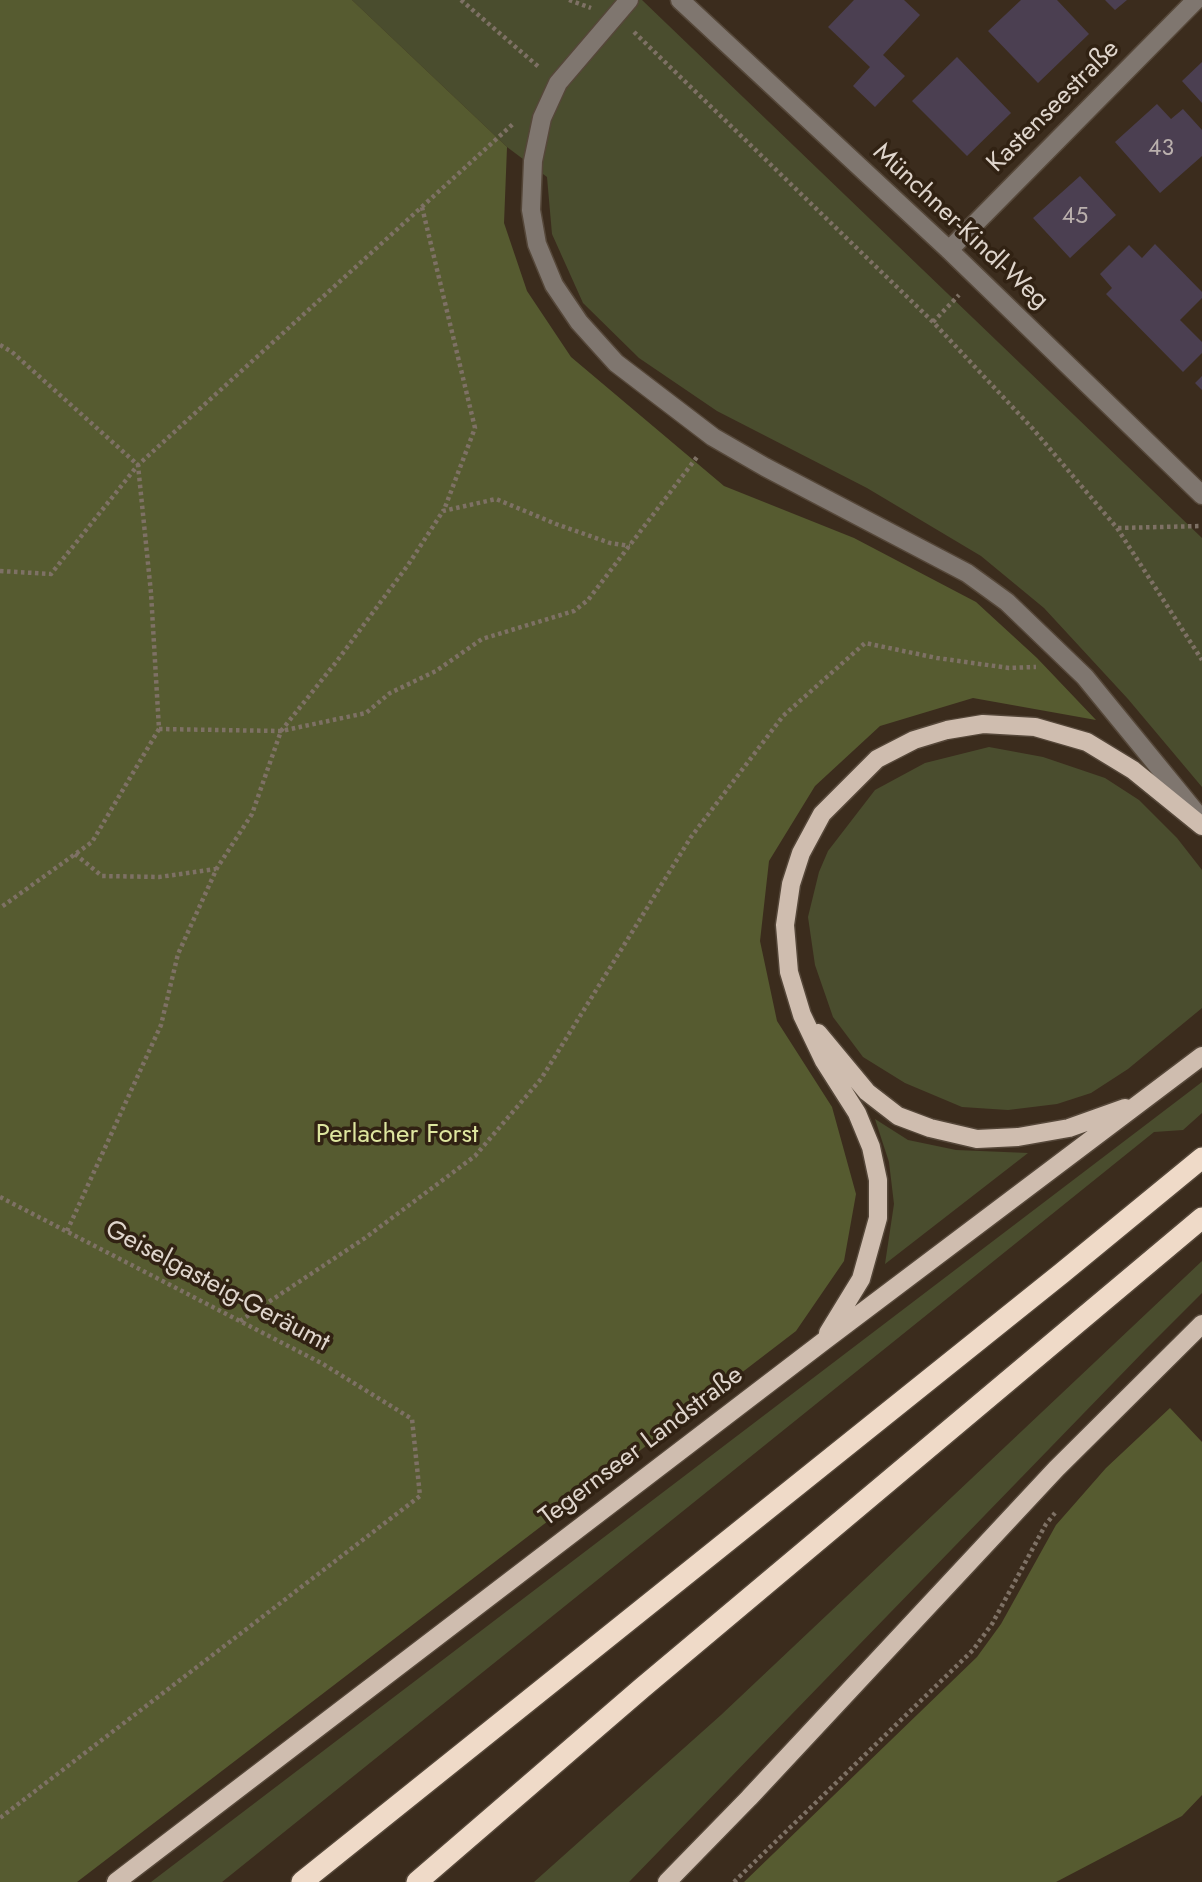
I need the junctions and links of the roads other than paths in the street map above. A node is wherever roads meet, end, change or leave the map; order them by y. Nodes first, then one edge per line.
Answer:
1 (629, 0) edge
2 (680, 0) edge
3 (1196, 0) edge
4 (949, 250) junction
5 (1202, 495) edge
6 (1202, 820) edge
7 (1202, 826) edge
8 (802, 1015) junction
9 (1202, 1056) edge
10 (1143, 1102) junction
11 (1202, 1158) edge
12 (1202, 1218) edge
13 (1202, 1324) edge
14 (824, 1341) junction
15 (116, 1882) edge
16 (302, 1882) edge
17 (417, 1882) edge
18 (667, 1882) edge

1 - 6 street
2 - 4 street, Münchner-Kindl-Weg
3 - 4 street, Kastenseestraße
4 - 5 street, Münchner-Kindl-Weg
7 - 8 main road
8 - 10 main road
8 - 14 main road
9 - 10 main road, Tegernseer Landstraße
10 - 14 main road, Tegernseer Landstraße
11 - 16 highway
12 - 17 highway
13 - 18 main road
14 - 15 main road, Tegernseer Landstraße

